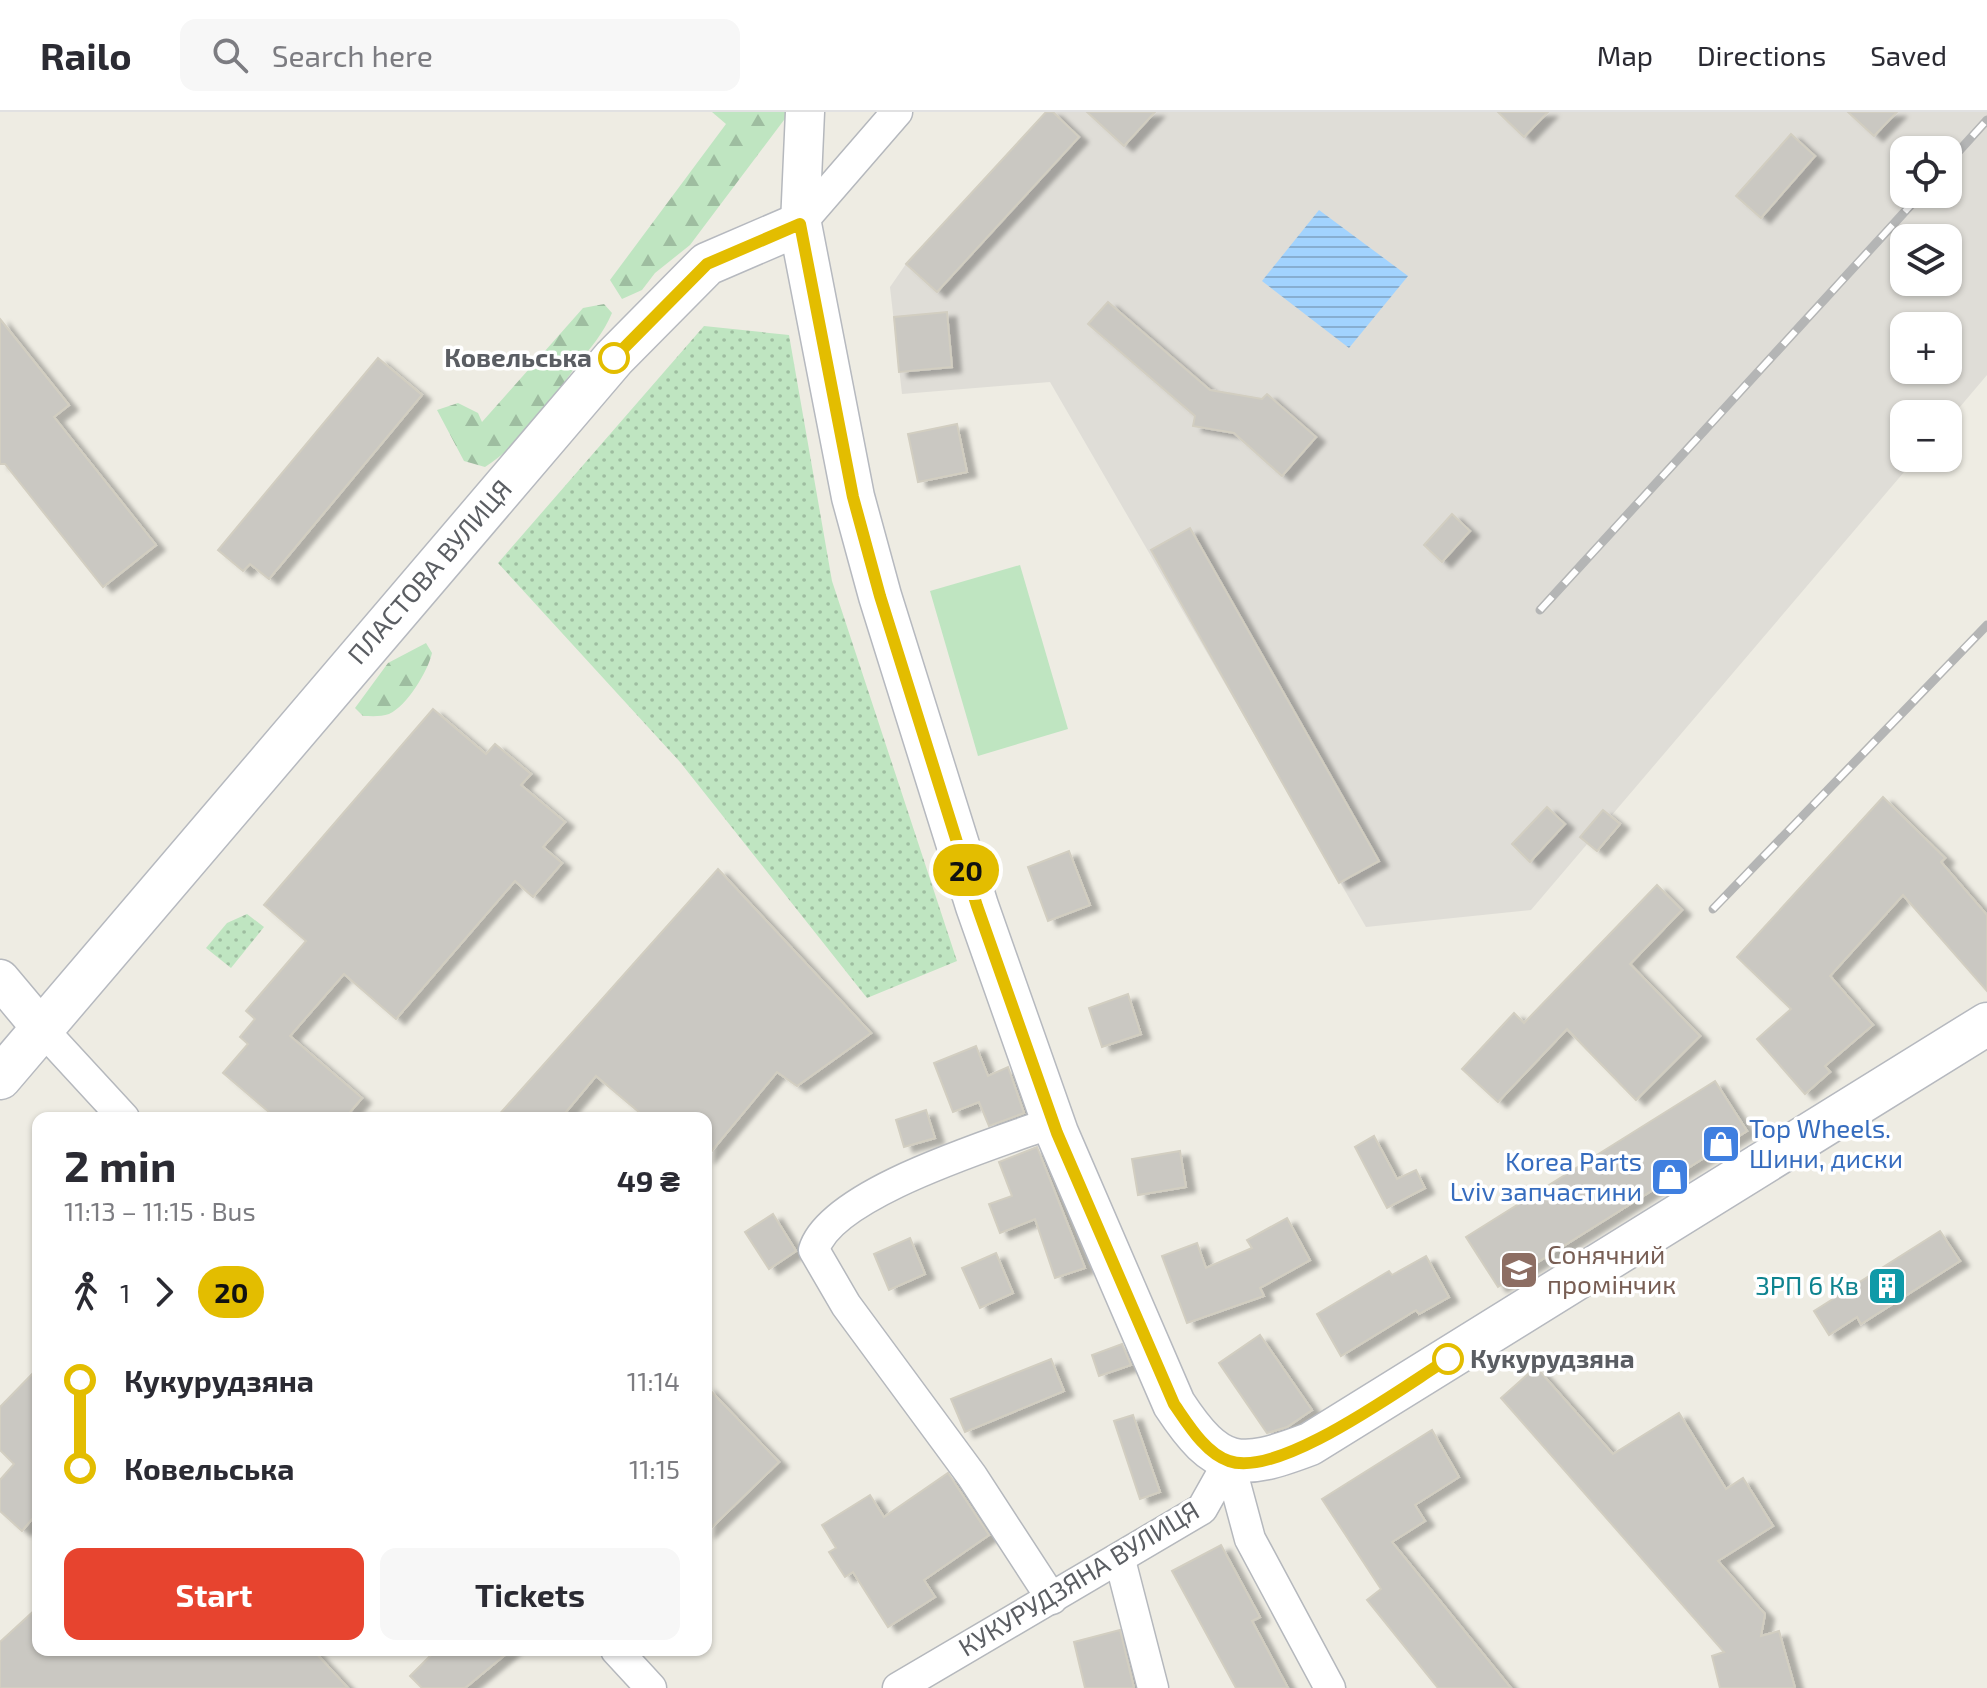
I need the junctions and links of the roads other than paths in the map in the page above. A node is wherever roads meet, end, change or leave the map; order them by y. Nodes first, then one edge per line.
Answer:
1 (805, 112) edge
2 (897, 112) edge
3 (800, 224) junction
4 (0, 979) edge
5 (1987, 1024) edge
6 (42, 1029) junction
7 (0, 1078) edge
8 (118, 1112) edge
9 (1053, 1122) junction
10 (1229, 1461) junction
11 (1120, 1560) junction
12 (1052, 1599) junction
13 (622, 1656) edge
14 (651, 1688) edge
15 (898, 1688) edge
16 (1153, 1688) edge
17 (1330, 1688) edge

1 - 3 street
2 - 3 street, ПЛАСТОВА ВУЛИЦЯ
3 - 6 main road, ПЛАСТОВА ВУЛИЦЯ
3 - 9 main road
4 - 6 street
5 - 10 main road
6 - 7 main road, ПЛАСТОВА ВУЛИЦЯ
6 - 8 street
9 - 10 main road
9 - 12 street
10 - 11 street, КУКУРУДЗЯНА ВУЛИЦЯ
10 - 17 street
11 - 12 street, КУКУРУДЗЯНА ВУЛИЦЯ
11 - 16 street
12 - 15 street, КУКУРУДЗЯНА ВУЛИЦЯ
13 - 14 street

